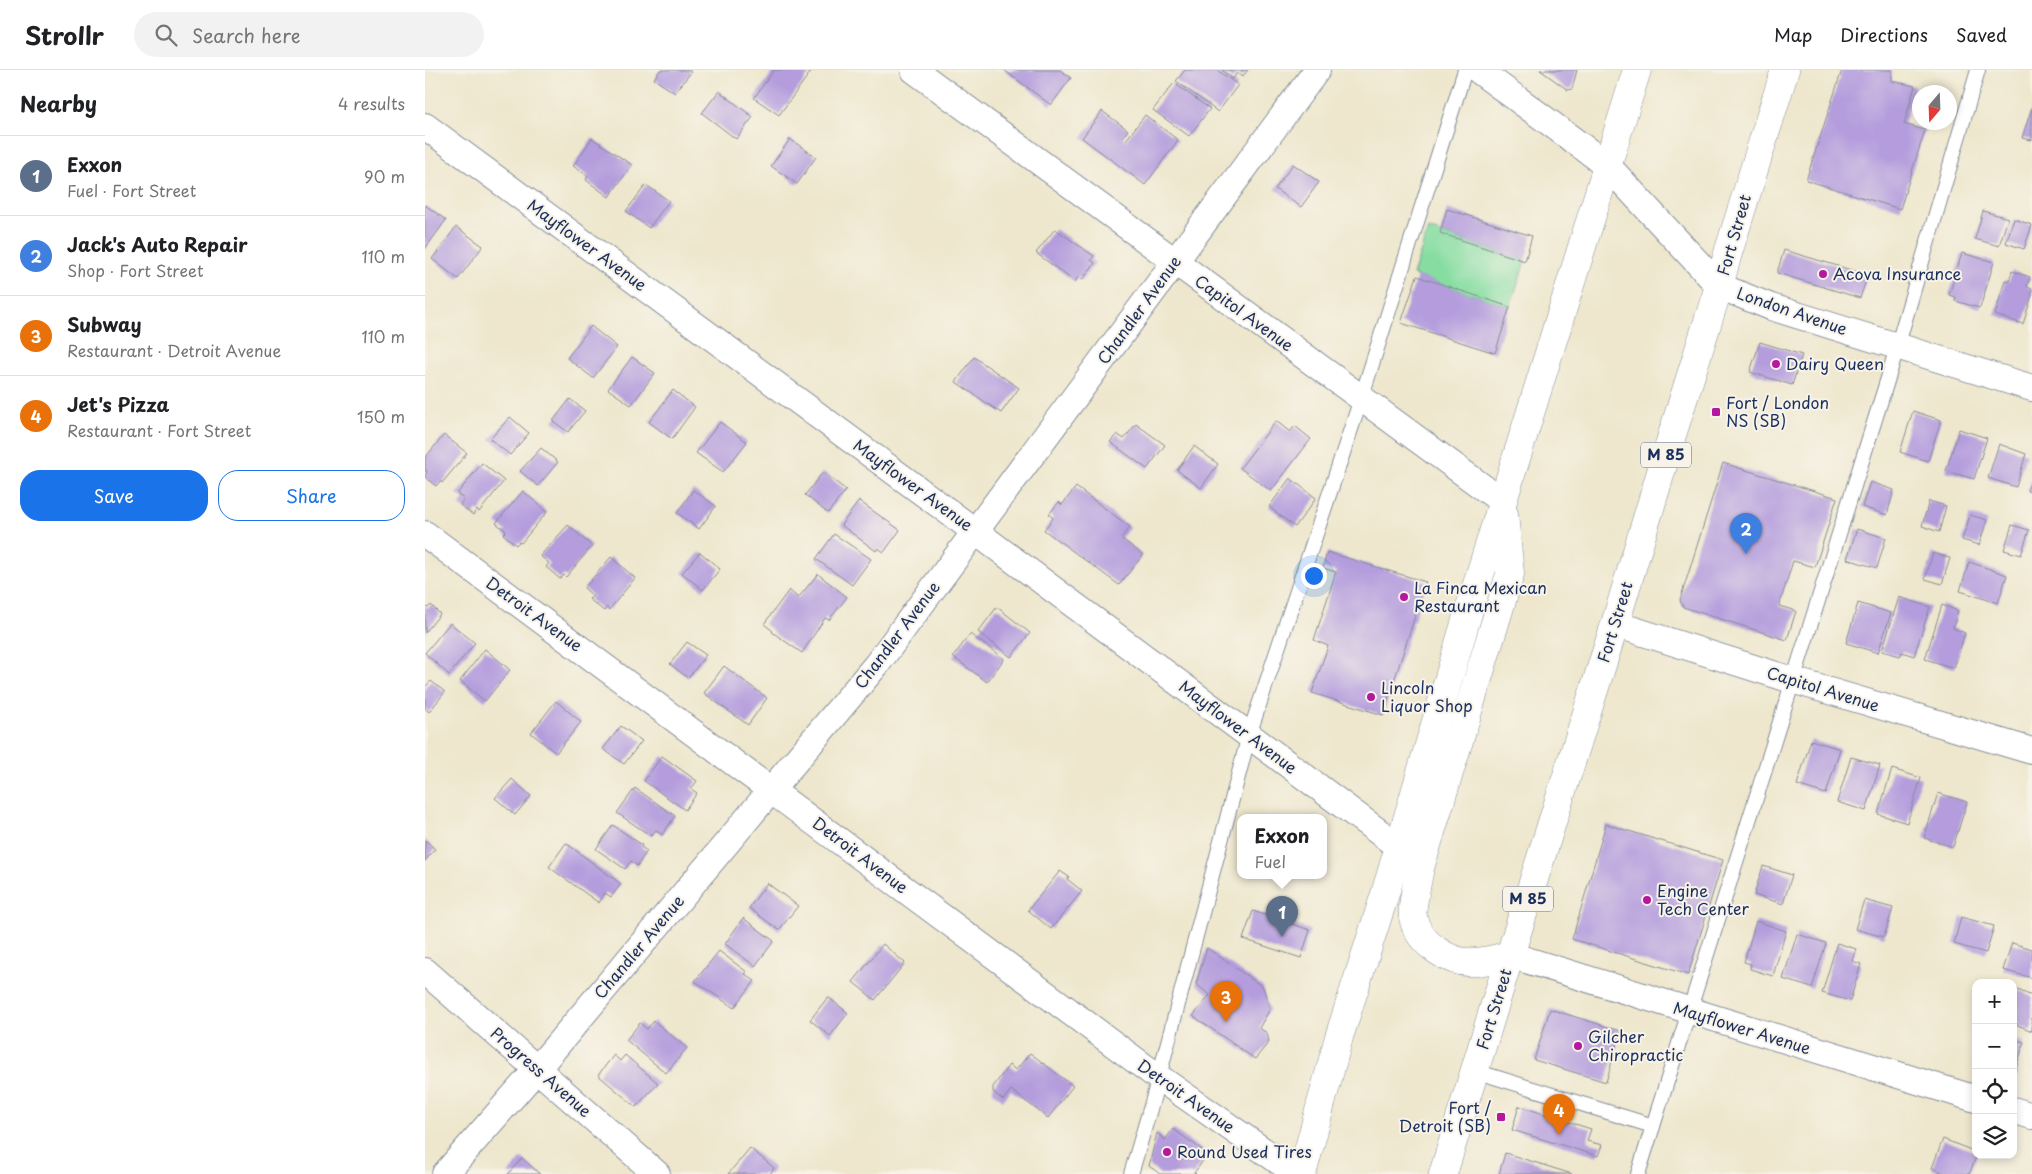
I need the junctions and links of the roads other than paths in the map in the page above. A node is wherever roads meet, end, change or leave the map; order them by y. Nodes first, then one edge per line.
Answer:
1 (914, 70) edge
2 (1317, 70) edge
3 (1465, 70) edge
4 (1478, 70) edge
5 (1637, 70) edge
6 (1785, 70) edge
7 (1978, 70) edge
8 (425, 126) edge
9 (1607, 165) junction
10 (1174, 262) junction
11 (1719, 286) junction
12 (1897, 346) junction
13 (2032, 388) edge
14 (1361, 399) junction
15 (1503, 502) junction
16 (976, 532) junction
17 (425, 534) edge
18 (1615, 624) junction
19 (1792, 680) junction
20 (1249, 736) junction
21 (2032, 752) edge
22 (772, 790) junction
23 (1399, 847) junction
24 (1510, 955) junction
25 (425, 972) edge
26 (1688, 1011) junction
27 (537, 1069) junction
28 (1475, 1071) junction
29 (1158, 1077) junction
30 (1972, 1098) edge
31 (2017, 1111) edge
32 (2032, 1116) edge
33 (1653, 1126) junction
34 (445, 1174) edge
35 (657, 1174) edge
36 (1131, 1174) edge
37 (1297, 1174) edge
38 (1302, 1174) edge
39 (1443, 1174) edge
40 (1638, 1174) edge

1 - 10 street, Capitol Avenue
2 - 10 street, Chandler Avenue
3 - 14 lane
4 - 9 street, London Avenue
5 - 9 main road
6 - 11 main road, Fort Street / M 85
7 - 12 lane
8 - 16 street, Mayflower Avenue
9 - 11 street, London Avenue
9 - 15 main road
10 - 14 street, Capitol Avenue
10 - 16 street, Chandler Avenue
11 - 12 street, London Avenue
11 - 18 main road, Fort Street / M 85
12 - 13 street, London Avenue
12 - 19 lane
14 - 15 street, Capitol Avenue
14 - 20 lane
15 - 23 main road
15 - 24 main road
16 - 20 street, Mayflower Avenue
16 - 22 street, Chandler Avenue
17 - 22 street, Detroit Avenue
18 - 19 street, Capitol Avenue
18 - 24 main road, Fort Street / M 85
19 - 21 street, Capitol Avenue
19 - 26 lane
20 - 23 street, Mayflower Avenue
20 - 29 lane
22 - 27 street, Chandler Avenue
22 - 29 street, Detroit Avenue
23 - 38 main road
24 - 26 street, Mayflower Avenue
24 - 28 main road, Fort Street / M 85
25 - 27 street, Progress Avenue
26 - 30 street, Mayflower Avenue
26 - 33 lane
27 - 34 street, Chandler Avenue
27 - 35 street, Progress Avenue
28 - 33 lane
28 - 39 main road, Fort Street / M 85
29 - 36 lane
29 - 37 street, Detroit Avenue
31 - 32 street
33 - 40 lane

